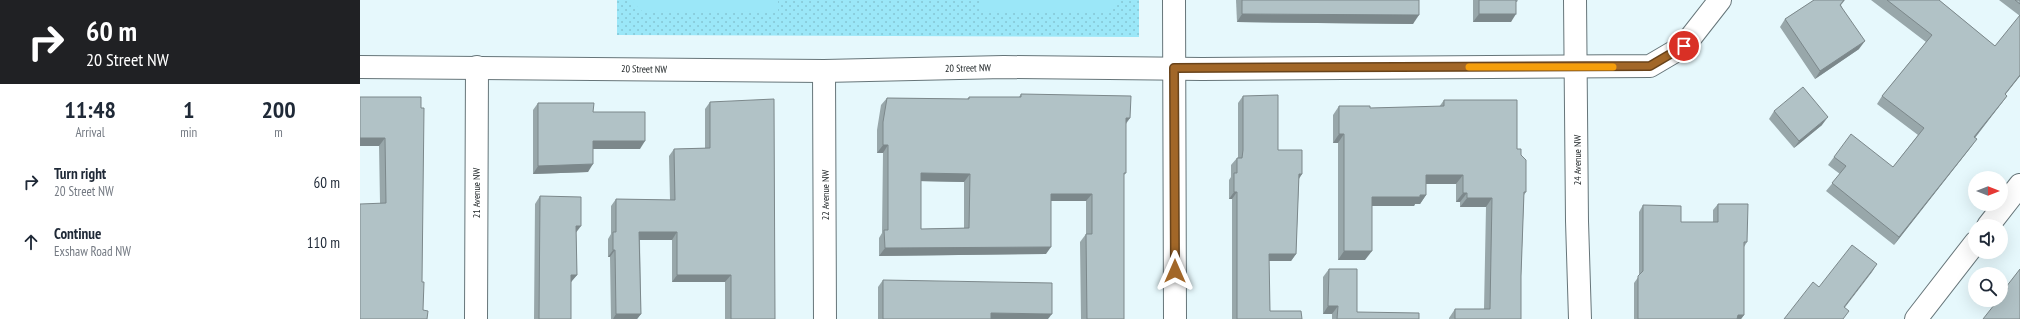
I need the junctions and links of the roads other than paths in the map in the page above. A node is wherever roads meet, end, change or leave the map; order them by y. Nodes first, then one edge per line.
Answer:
1 (1174, 0) edge
2 (1575, 0) edge
3 (1720, 0) edge
4 (1575, 66) junction
5 (360, 67) edge
6 (477, 67) junction
7 (1174, 68) junction
8 (824, 70) junction
9 (2020, 185) edge
10 (1993, 219) edge
11 (1968, 252) edge
12 (476, 319) edge
13 (825, 319) edge
14 (1175, 319) edge
15 (1580, 319) edge
16 (1916, 319) edge

1 - 7 street
2 - 4 street, 24 Avenue NW
3 - 4 street, 20 Street NW
4 - 7 street, 20 Street NW
4 - 15 street, 24 Avenue NW
5 - 6 street, 20 Street NW
6 - 8 street, 20 Street NW
6 - 12 street, 21 Avenue NW
7 - 8 street, 20 Street NW
7 - 14 street
8 - 13 street, 22 Avenue NW
9 - 10 street
11 - 16 street

